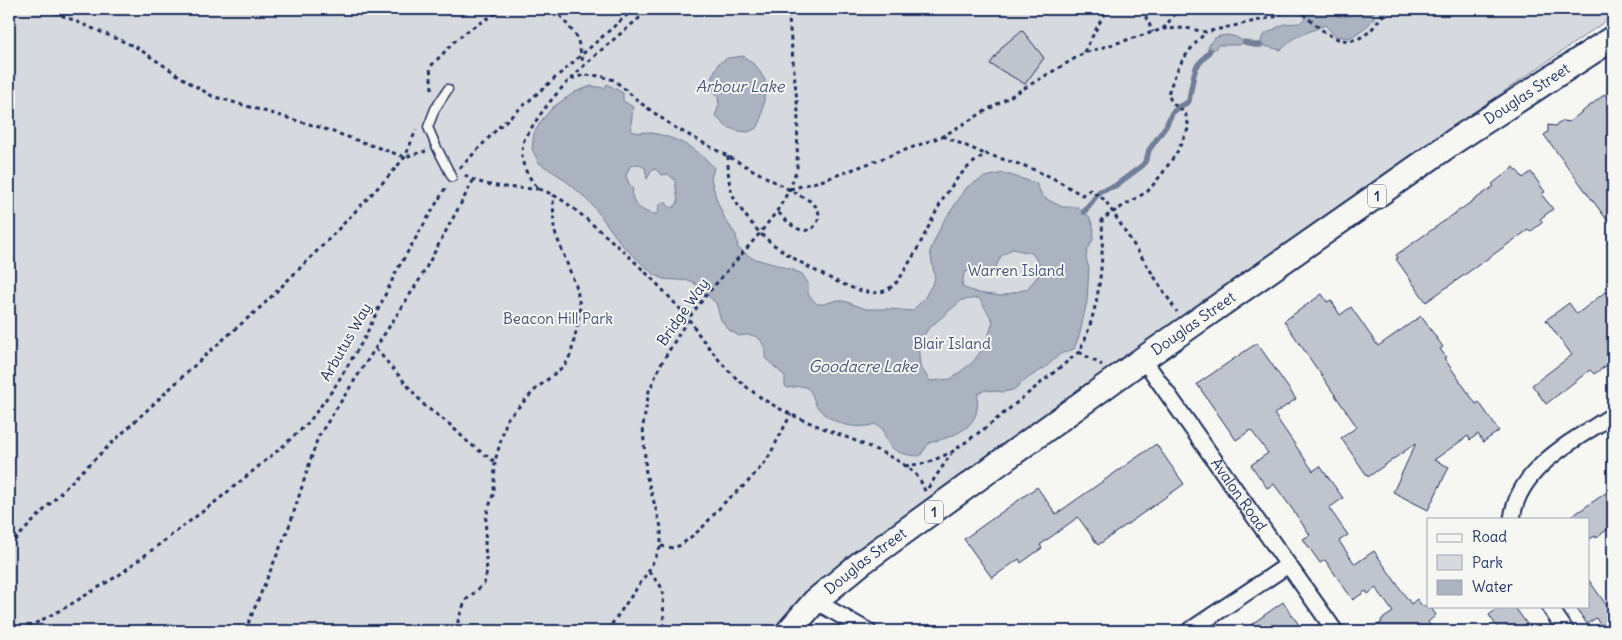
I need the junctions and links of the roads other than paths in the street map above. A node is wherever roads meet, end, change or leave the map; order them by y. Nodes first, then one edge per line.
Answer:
1 (1613, 38) edge
2 (448, 89) dead end
3 (452, 177) road end
4 (1143, 359) junction
5 (1613, 416) edge
6 (1512, 518) edge
7 (1288, 565) junction
8 (815, 601) junction
9 (1550, 608) edge
10 (789, 631) edge
11 (868, 631) edge
12 (1189, 631) edge
13 (1335, 631) edge
14 (1566, 631) edge

1 - 4 main road, Douglas Street / 1
2 - 3 lane
4 - 7 street, Avalon Road
4 - 8 main road, Douglas Street / 1
5 - 6 street
7 - 12 street
7 - 13 street, Avalon Road
8 - 10 main road, Douglas Street / 1
8 - 11 street
9 - 14 street

